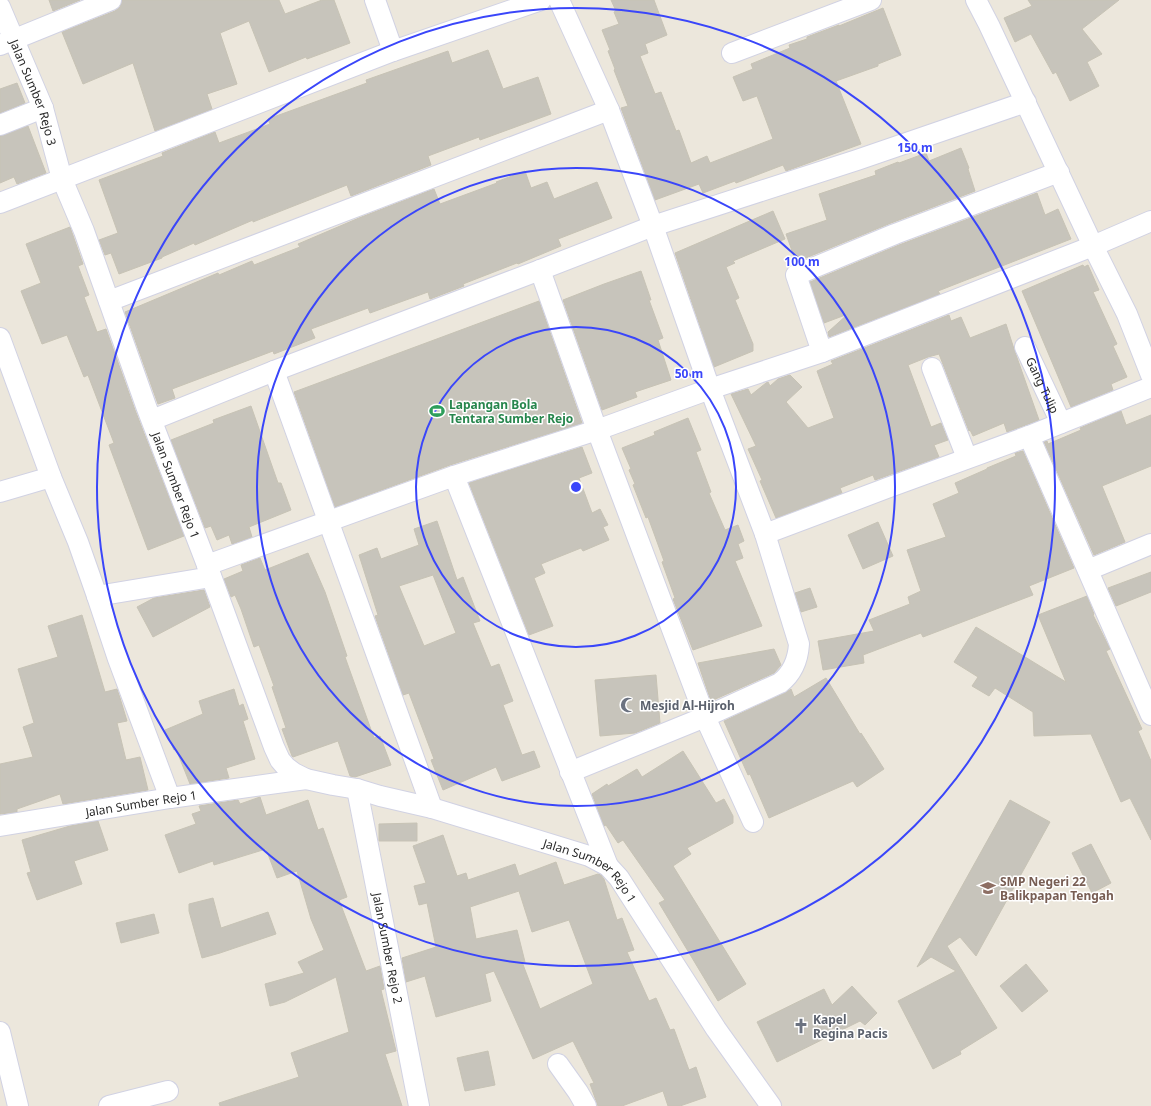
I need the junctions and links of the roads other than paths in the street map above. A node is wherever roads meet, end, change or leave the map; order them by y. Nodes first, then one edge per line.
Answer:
1 (111, 0) edge
2 (375, 0) edge
3 (541, 0) edge
4 (559, 0) edge
5 (871, 0) edge
6 (976, 0) edge
7 (0, 7) edge
8 (7, 42) edge
9 (393, 50) junction
10 (732, 53) dead end
11 (1026, 102) junction
12 (43, 108) junction
13 (609, 110) junction
14 (0, 125) edge
15 (1059, 172) junction
16 (62, 179) junction
17 (0, 203) edge
18 (1151, 221) edge
19 (653, 226) junction
20 (1093, 246) junction
21 (540, 270) junction
22 (109, 301) junction
23 (0, 338) edge
24 (1025, 347) dead end
25 (822, 352) junction
26 (932, 368) dead end
27 (274, 371) junction
28 (1151, 375) edge
29 (1151, 387) edge
30 (710, 389) junction
31 (152, 420) junction
32 (1061, 423) junction
33 (596, 430) junction
34 (1029, 436) junction
35 (967, 458) junction
36 (454, 476) junction
37 (51, 477) junction
38 (0, 492) edge
39 (328, 521) junction
40 (765, 534) junction
41 (1151, 544) edge
42 (1088, 570) junction
43 (209, 571) junction
44 (98, 596) junction
45 (1151, 715) edge
46 (705, 717) junction
47 (570, 772) junction
48 (306, 779) junction
49 (357, 789) junction
50 (170, 798) junction
51 (432, 808) junction
52 (753, 822) dead end
53 (0, 826) edge
54 (608, 866) junction
55 (0, 1032) edge
56 (558, 1064) dead end
57 (168, 1091) dead end
58 (18, 1106) edge
59 (108, 1106) edge
60 (419, 1106) edge
61 (586, 1106) edge
62 (771, 1106) edge

1 - 8 street
2 - 9 street
3 - 9 street
4 - 13 street
5 - 10 street
6 - 11 street
7 - 8 street, Jalan Sumber Rejo 3
8 - 12 street, Jalan Sumber Rejo 3
9 - 16 street
11 - 15 street
11 - 19 street
12 - 14 street
12 - 16 street, Jalan Sumber Rejo 3
13 - 19 street
13 - 22 street
15 - 20 street
15 - 25 street
16 - 17 street
16 - 22 street, Jalan Sumber Rejo 1
18 - 20 street
19 - 21 street
19 - 30 street
20 - 25 street
20 - 28 street
21 - 27 street
21 - 33 street
22 - 31 street, Jalan Sumber Rejo 1
23 - 37 street
24 - 32 street, Gang Tulip
25 - 30 street
26 - 35 street
27 - 31 street
27 - 39 street
29 - 32 street
30 - 33 street
30 - 40 street
31 - 43 street, Jalan Sumber Rejo 1
32 - 34 street
33 - 36 street
33 - 46 street
34 - 35 street
34 - 42 street
35 - 40 street
36 - 39 street
36 - 47 street
37 - 38 street
37 - 44 street
39 - 43 street
39 - 51 street
40 - 46 street
41 - 42 street
42 - 45 street
43 - 44 street
43 - 48 street, Jalan Sumber Rejo 1
44 - 50 street
46 - 47 street
46 - 52 street
47 - 54 street
48 - 49 street, Jalan Sumber Rejo 1
48 - 50 street, Jalan Sumber Rejo 1
49 - 51 street, Jalan Sumber Rejo 1
49 - 60 street, Jalan Sumber Rejo 2
50 - 53 street, Jalan Sumber Rejo 1
51 - 54 street, Jalan Sumber Rejo 1
54 - 62 street, Jalan Sumber Rejo 1
55 - 58 street
56 - 61 street
57 - 59 street

